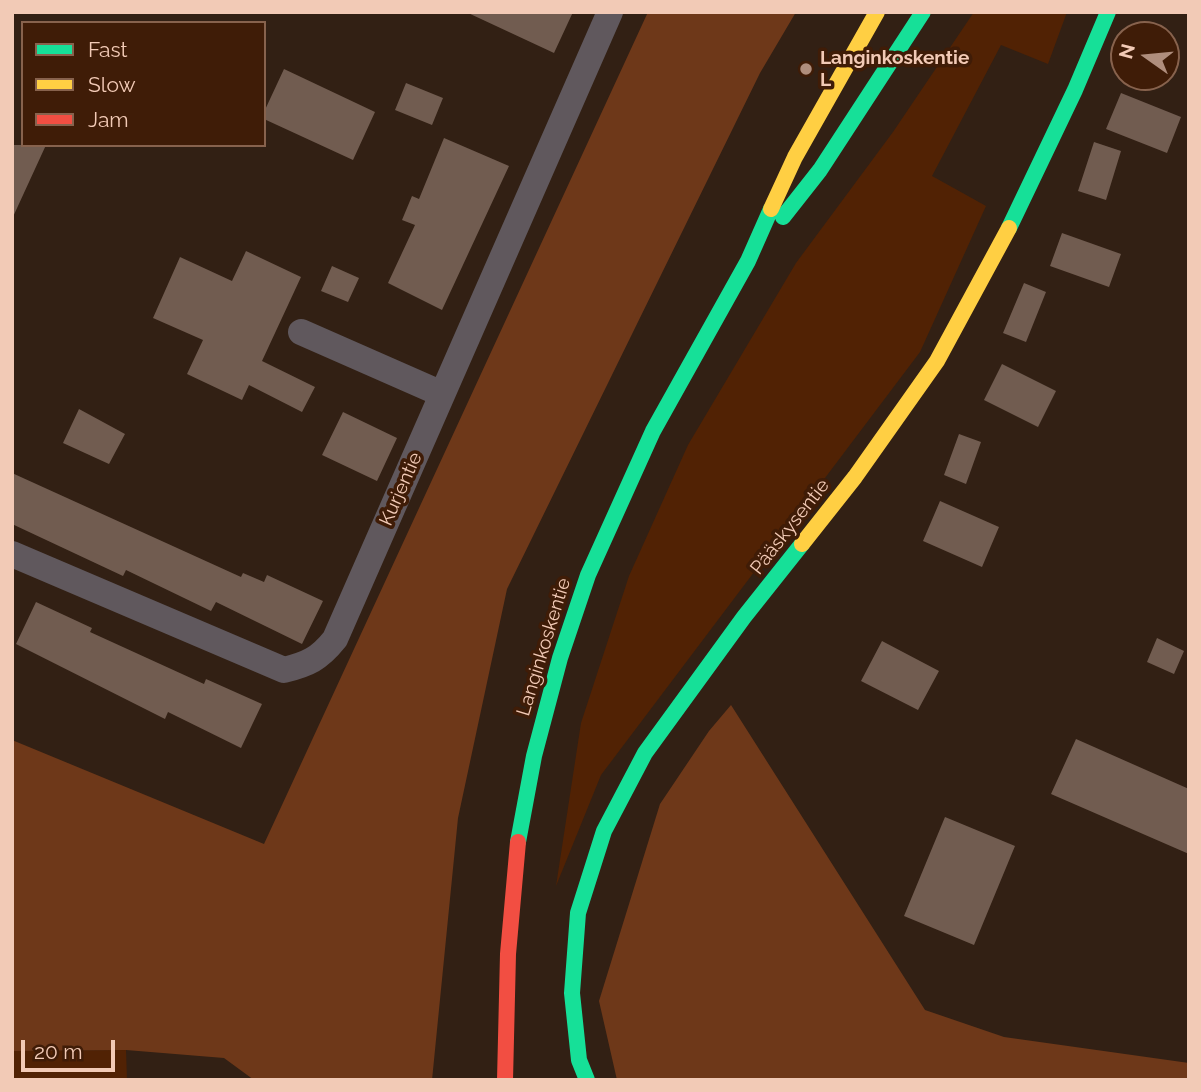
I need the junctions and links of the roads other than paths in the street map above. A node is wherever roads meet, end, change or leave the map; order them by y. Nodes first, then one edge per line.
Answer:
1 (610, 12) edge
2 (877, 12) edge
3 (923, 12) edge
4 (1108, 12) edge
5 (748, 261) junction
6 (301, 331) dead end
7 (442, 394) junction
8 (12, 554) edge
9 (505, 1080) edge
10 (587, 1080) edge

1 - 7 street, Kurjentie
2 - 5 street, Langinkoskentie
3 - 5 street, Langinkoskentie
4 - 10 street, Pääskysentie
5 - 9 street, Langinkoskentie
6 - 7 street
7 - 8 street, Kurjentie

